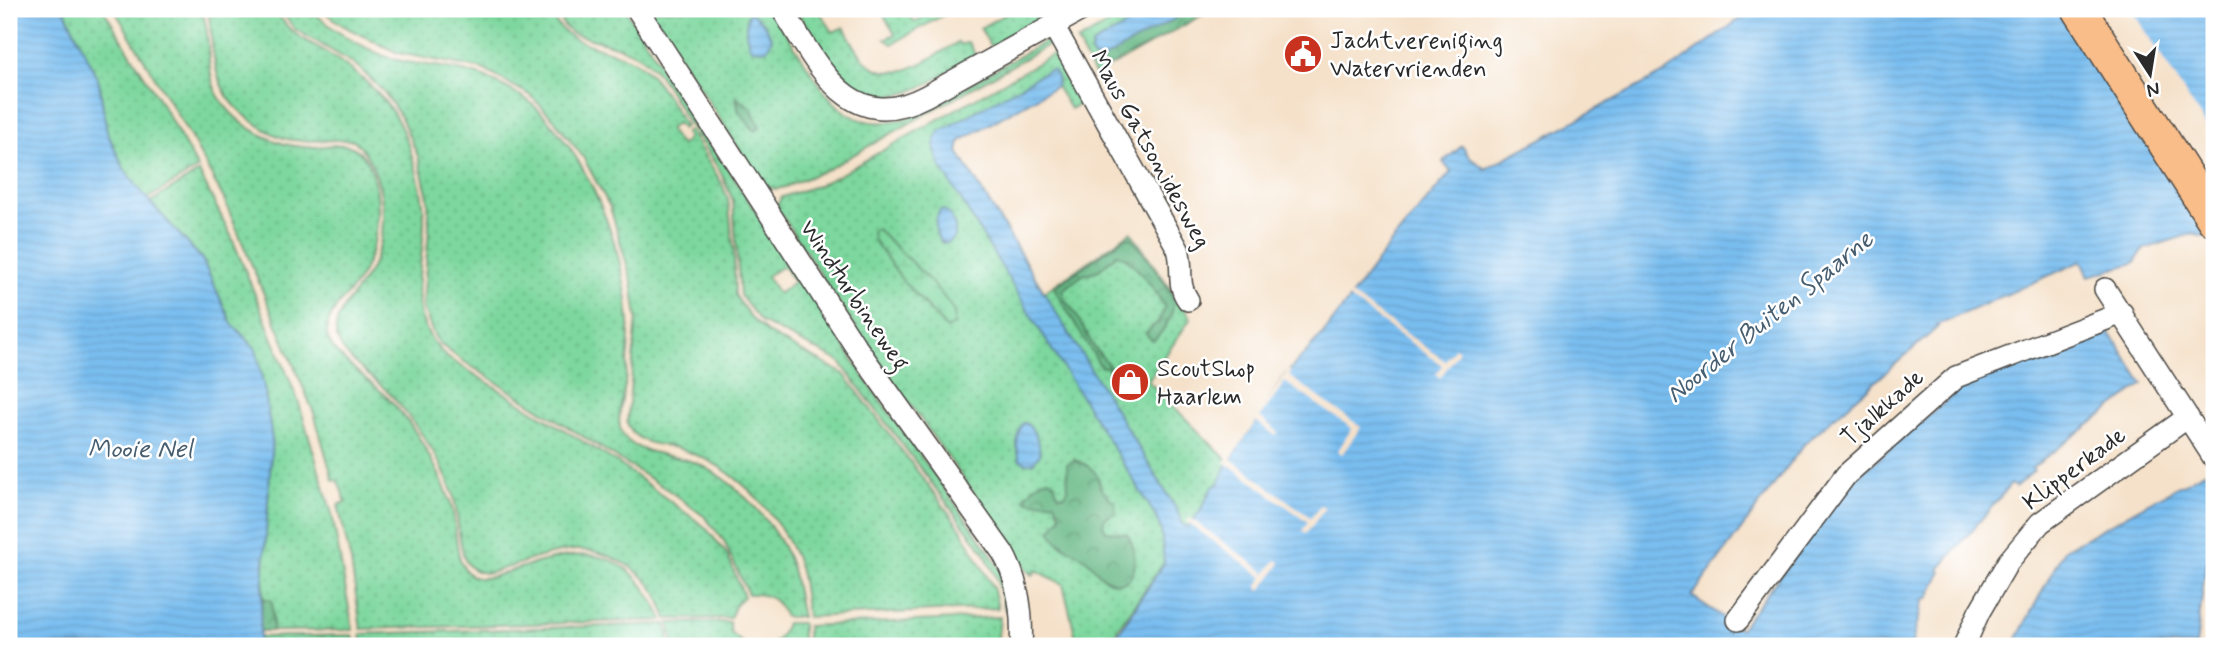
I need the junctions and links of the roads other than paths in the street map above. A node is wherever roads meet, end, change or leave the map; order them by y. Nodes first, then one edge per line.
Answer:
1 (637, 9) edge
2 (782, 9) edge
3 (1083, 9) edge
4 (2079, 9) edge
5 (2102, 9) edge
6 (1053, 26) junction
7 (2214, 185) edge
8 (2214, 220) edge
9 (2105, 289) dead end
10 (1188, 300) dead end
11 (2122, 313) junction
12 (2188, 416) junction
13 (2214, 458) edge
14 (1738, 620) dead end
15 (1021, 646) edge
16 (1964, 646) edge

1 - 15 street, Windturbineweg
2 - 6 street
3 - 6 street
4 - 8 main road
5 - 7 main road
6 - 10 street, Maus Gatsonidesweg
9 - 11 street
11 - 12 street
11 - 14 street, Tjalkkade
12 - 13 street
12 - 16 street, Klipperkade

